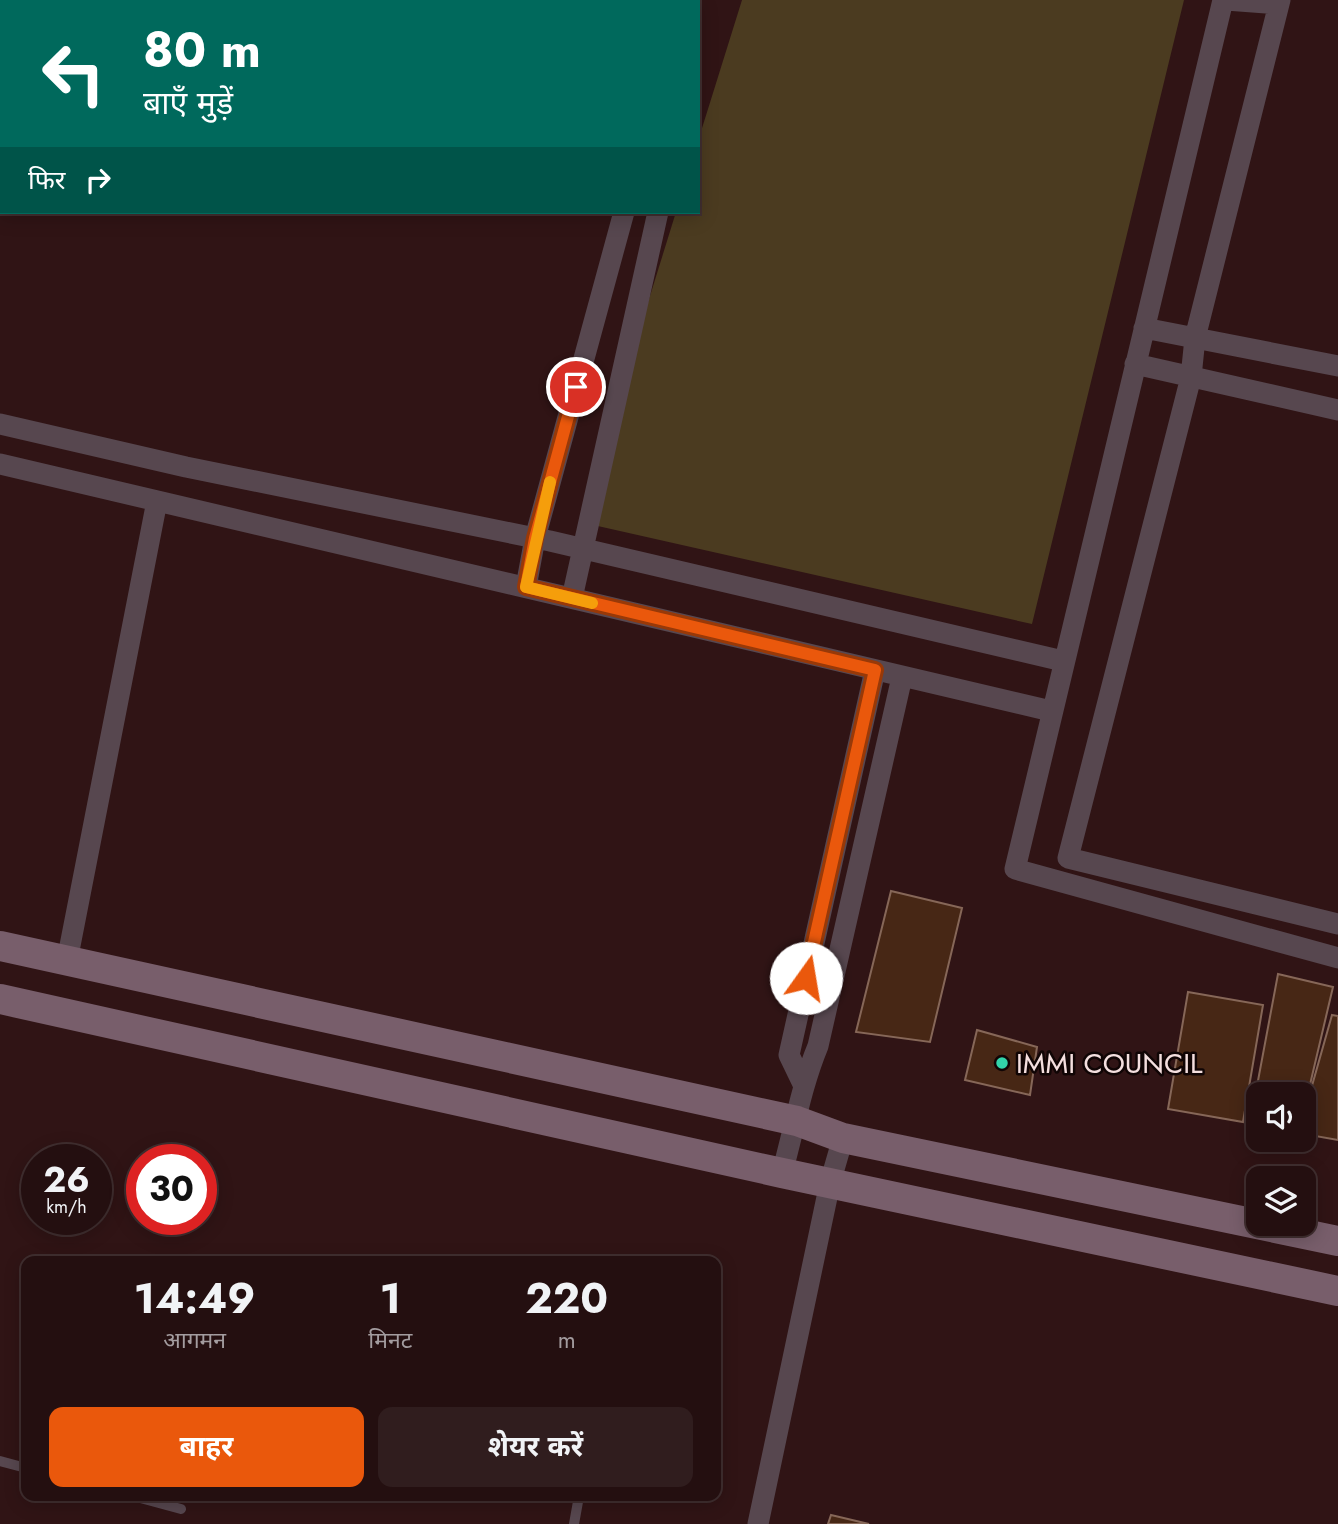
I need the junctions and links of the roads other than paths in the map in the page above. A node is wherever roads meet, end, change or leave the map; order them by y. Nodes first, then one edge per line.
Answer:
1 (1225, 0) edge
2 (1279, 2) edge
3 (623, 214) edge
4 (658, 214) edge
5 (1144, 328) junction
6 (1195, 338) junction
7 (1135, 364) junction
8 (1338, 366) edge
9 (1191, 377) junction
10 (1338, 410) edge
11 (0, 424) edge
12 (0, 464) edge
13 (157, 500) junction
14 (535, 538) junction
15 (582, 549) junction
16 (526, 587) junction
17 (572, 598) junction
18 (1063, 661) junction
19 (875, 670) junction
20 (902, 677) junction
21 (1051, 711) junction
22 (1068, 858) junction
23 (1015, 869) junction
24 (1338, 924) edge
25 (0, 946) edge
26 (1338, 958) edge
27 (67, 961) junction
28 (0, 999) edge
29 (803, 1084) junction
30 (797, 1121) junction
31 (843, 1138) junction
32 (782, 1172) junction
33 (830, 1183) junction
34 (1338, 1241) edge
35 (1338, 1291) edge
36 (0, 1461) edge
37 (21, 1467) edge
38 (151, 1501) edge
39 (578, 1501) edge
40 (181, 1509) dead end
41 (573, 1524) edge
42 (758, 1524) edge

1 - 2 street
1 - 5 street
2 - 6 street
3 - 14 street
4 - 15 street
5 - 6 street
5 - 7 street
6 - 8 street
6 - 9 street
7 - 9 street
7 - 18 street
9 - 10 street
9 - 22 street
11 - 14 street
12 - 13 street
13 - 16 street
13 - 27 street
14 - 15 street
14 - 16 street
15 - 17 street
15 - 18 street
16 - 17 street
17 - 19 street
18 - 21 street
19 - 20 street
19 - 29 street
20 - 21 street
20 - 29 street
21 - 23 street
22 - 23 street
22 - 24 street
23 - 26 street
25 - 27 street
27 - 30 street
28 - 32 street
29 - 30 street
30 - 31 street
30 - 32 street
31 - 33 street
31 - 34 street
32 - 33 street
33 - 35 street
33 - 42 street
36 - 37 lane
38 - 40 lane
39 - 41 lane

